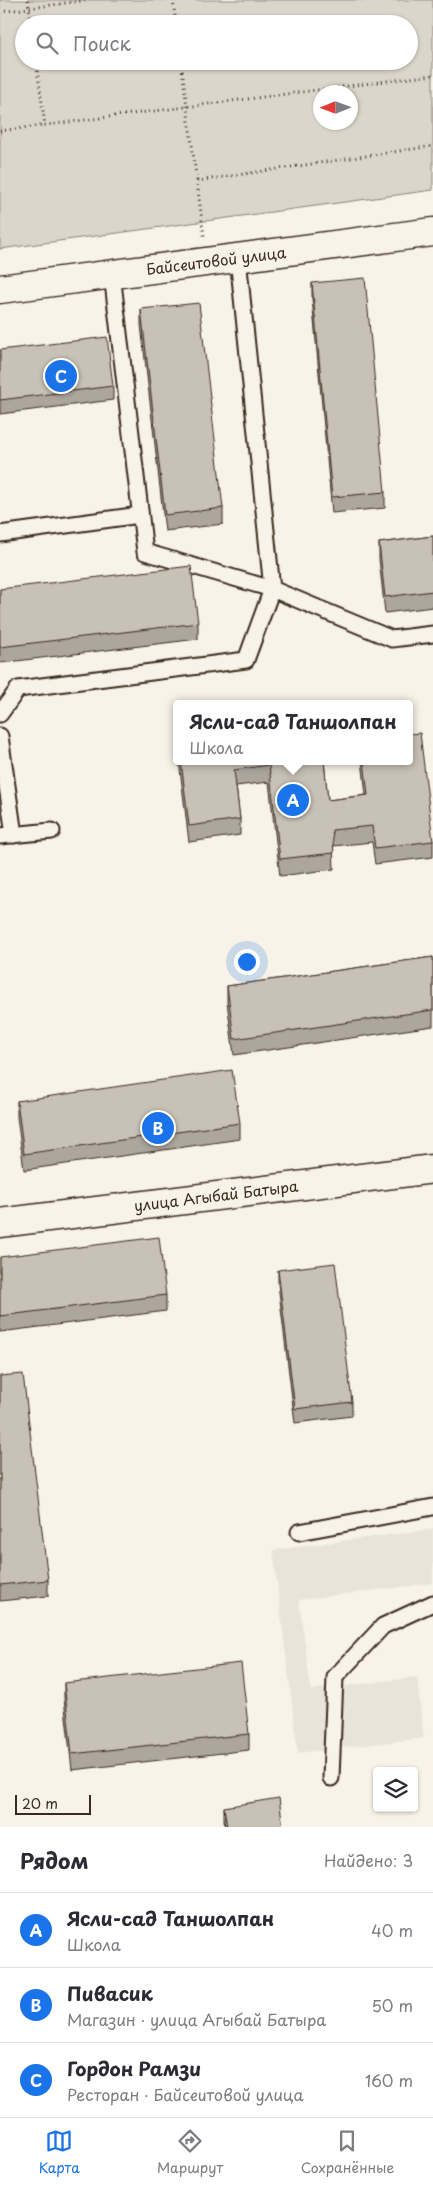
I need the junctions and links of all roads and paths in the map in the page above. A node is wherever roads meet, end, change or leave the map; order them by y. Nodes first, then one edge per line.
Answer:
1 (28, 0) edge
2 (88, 0) edge
3 (173, 0) edge
4 (29, 8) junction
5 (0, 12) edge
6 (30, 15) edge
7 (175, 15) edge
8 (37, 70) edge
9 (182, 70) edge
10 (433, 75) edge
11 (187, 106) junction
12 (45, 125) junction
13 (0, 131) edge
14 (433, 146) edge
15 (197, 180) junction
16 (433, 232) edge
17 (238, 258) junction
18 (208, 261) junction
19 (112, 274) junction
20 (0, 289) edge
21 (140, 515) junction
22 (0, 534) edge
23 (272, 589) junction
24 (433, 634) edge
25 (0, 714) edge
26 (0, 736) edge
27 (52, 831) dead end
28 (7, 836) edge
29 (433, 1169) edge
30 (0, 1223) edge
31 (433, 1507) edge
32 (299, 1532) dead end
33 (433, 1603) edge
34 (331, 1778) dead end

1 - 4 path
2 - 4 path
3 - 7 path
4 - 5 path
4 - 6 path
8 - 12 path
9 - 11 path
10 - 11 path
11 - 12 path
11 - 15 path
12 - 13 path
14 - 15 path
15 - 18 path
16 - 17 street, Байсеитовой улица
17 - 18 street, Байсеитовой улица
17 - 23 lane
18 - 19 street, Байсеитовой улица
19 - 20 street, Байсеитовой улица
19 - 21 lane
21 - 22 lane
21 - 23 lane
23 - 24 lane
23 - 25 lane
26 - 28 lane
27 - 28 lane
29 - 30 street, улица Агыбай Батыра
31 - 32 lane
33 - 34 lane

